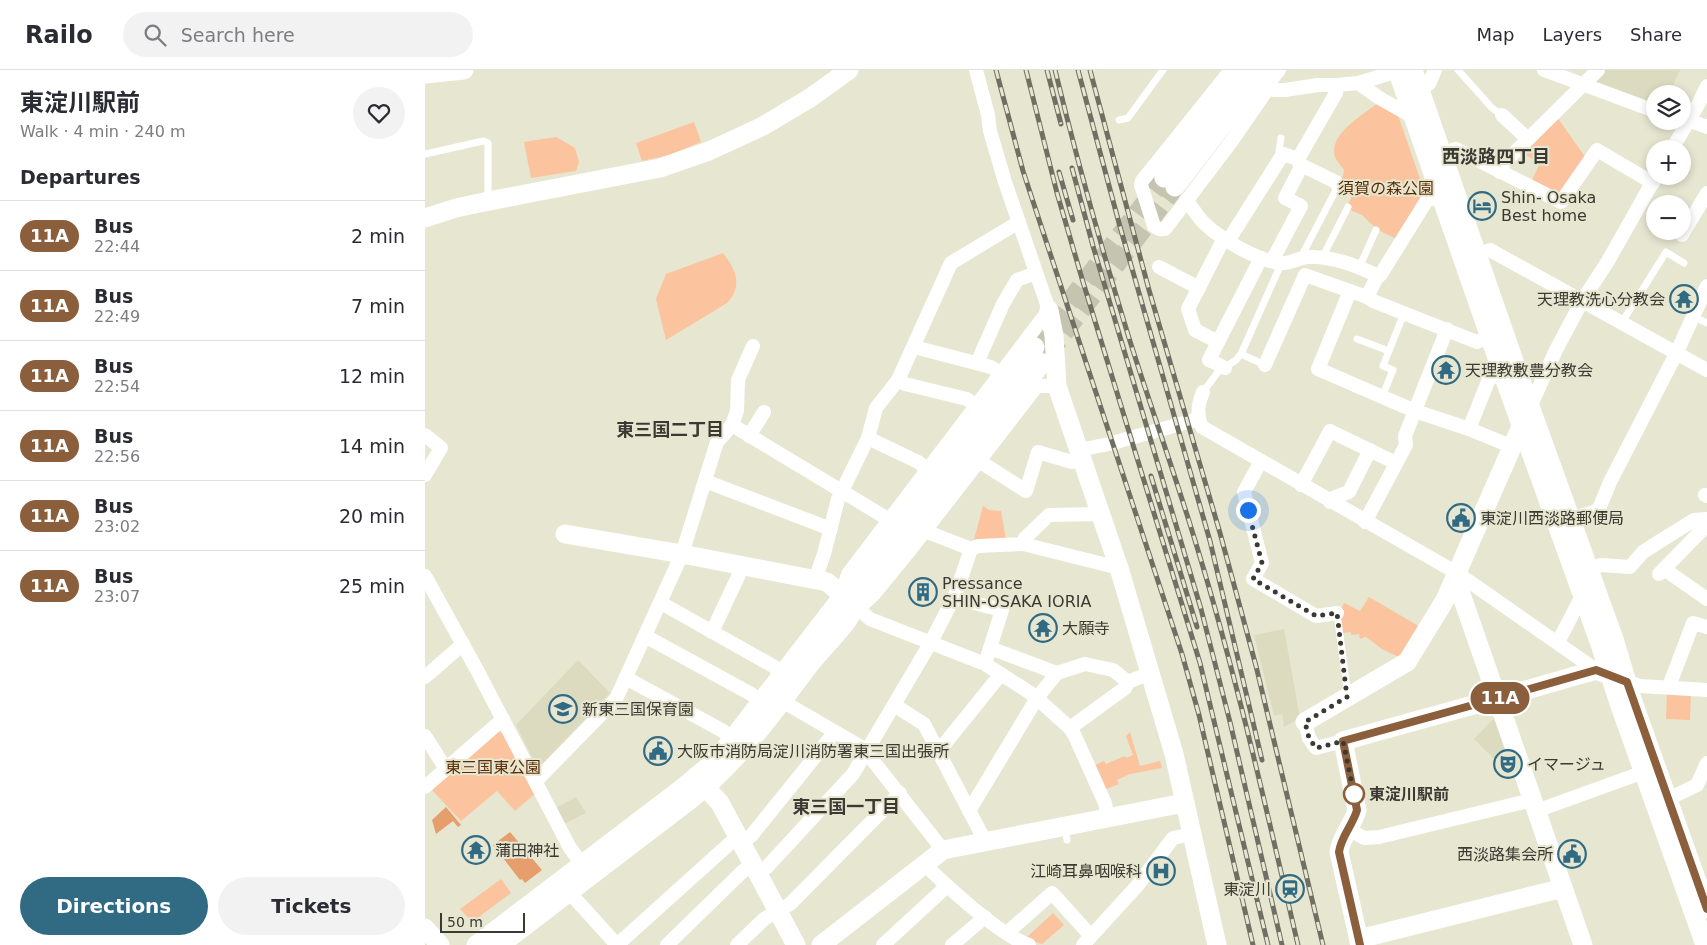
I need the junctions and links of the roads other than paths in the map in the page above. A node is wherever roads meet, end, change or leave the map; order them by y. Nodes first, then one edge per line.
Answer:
1 (464, 70) edge
2 (849, 70) edge
3 (976, 70) edge
4 (1163, 70) edge
5 (1279, 70) edge
6 (1403, 70) edge
7 (1435, 70) edge
8 (1458, 70) edge
9 (1544, 70) edge
10 (1598, 70) edge
11 (1233, 71) edge
12 (425, 74) edge
13 (1267, 79) edge
14 (1358, 83) junction
15 (1584, 85) junction
16 (1337, 86) junction
17 (1707, 86) edge
18 (1419, 88) junction
19 (1703, 102) edge
20 (1646, 108) edge
21 (1502, 115) joint
22 (1691, 115) edge
23 (1415, 118) junction
24 (1119, 120) dead end
25 (1691, 123) edge
26 (1707, 127) edge
27 (1281, 138) dead end
28 (1528, 139) junction
29 (425, 154) edge
30 (1283, 154) junction
31 (1441, 154) junction
32 (1300, 162) junction
33 (1500, 172) junction
34 (1646, 175) edge
35 (1651, 185) edge
36 (1339, 186) joint
37 (1175, 188) junction
38 (1707, 193) edge
39 (1440, 196) junction
40 (488, 201) junction
41 (1348, 207) dead end
42 (425, 218) edge
43 (1691, 220) edge
44 (1019, 222) junction
45 (1376, 230) dead end
46 (1226, 239) junction
47 (1477, 255) junction
48 (1301, 258) junction
49 (1322, 258) junction
50 (1271, 261) junction
51 (1684, 263) dead end
52 (1159, 267) dead end
53 (1359, 268) junction
54 (1036, 273) junction
55 (1378, 276) junction
56 (1707, 286) edge
57 (1199, 288) junction
58 (1350, 291) junction
59 (1367, 297) junction
60 (1582, 301) junction
61 (1049, 310) junction
62 (1404, 313) junction
63 (1694, 317) junction
64 (1707, 323) edge
65 (1621, 324) junction
66 (1447, 329) junction
67 (1490, 337) junction
68 (1357, 339) dead end
69 (1218, 342) junction
70 (753, 346) dead end
71 (914, 347) junction
72 (1389, 351) junction
73 (1241, 354) junction
74 (1676, 354) junction
75 (1038, 355) tunnel mouth
76 (977, 364) junction
77 (1265, 365) joint
78 (1225, 368) junction
79 (1707, 370) edge
80 (1502, 372) junction
81 (1000, 373) junction
82 (898, 380) junction
83 (1057, 386) junction
84 (1203, 392) joint
85 (1382, 397) junction
86 (975, 406) junction
87 (1530, 407) junction
88 (1415, 411) junction
89 (764, 412) dead end
90 (1198, 419) junction
91 (732, 425) junction
92 (1521, 426) junction
93 (1469, 429) junction
94 (425, 435) edge
95 (749, 436) junction
96 (868, 438) junction
97 (1513, 447) junction
98 (1370, 450) junction
99 (1081, 454) junction
100 (979, 461) junction
101 (1261, 461) junction
102 (1396, 463) junction
103 (927, 469) junction
104 (425, 475) edge
105 (705, 481) junction
106 (1301, 485) junction
107 (842, 490) junction
108 (1330, 502) junction
109 (1101, 514) junction
110 (1707, 518) edge
111 (888, 519) junction
112 (1571, 519) junction
113 (1365, 522) junction
114 (1707, 526) edge
115 (831, 529) junction
116 (925, 531) junction
117 (565, 534) dead end
118 (1702, 538) edge
119 (1023, 544) junction
120 (971, 549) junction
121 (682, 554) junction
122 (743, 566) junction
123 (1119, 568) junction
124 (1589, 569) junction
125 (1457, 573) junction
126 (425, 576) edge
127 (815, 580) junction
128 (1583, 596) junction
129 (954, 598) junction
130 (1707, 599) edge
131 (661, 603) junction
132 (851, 607) junction
133 (1337, 613) joint
134 (1707, 627) edge
135 (712, 632) junction
136 (645, 636) junction
137 (931, 642) junction
138 (1558, 642) junction
139 (463, 644) junction
140 (990, 648) junction
141 (985, 664) junction
142 (1057, 673) junction
143 (1150, 673) junction
144 (426, 674) edge
145 (783, 674) junction
146 (1001, 674) junction
147 (1611, 676) junction
148 (626, 678) junction
149 (1128, 682) junction
150 (1671, 687) junction
151 (1707, 690) edge
152 (1347, 697) junction
153 (1037, 698) junction
154 (1497, 699) junction
155 (762, 702) junction
156 (782, 702) junction
157 (894, 705) junction
158 (503, 719) junction
159 (1305, 722) joint
160 (1070, 728) junction
161 (835, 732) junction
162 (425, 736) edge
163 (733, 740) junction
164 (1343, 741) junction
165 (867, 752) junction
166 (938, 752) junction
167 (1707, 765) edge
168 (446, 769) junction
169 (1644, 772) junction
170 (536, 781) junction
171 (701, 782) junction
172 (425, 787) edge
173 (1694, 788) junction
174 (900, 793) junction
175 (1707, 795) edge
176 (1668, 798) junction
177 (1184, 803) junction
178 (1534, 805) junction
179 (969, 811) junction
180 (1108, 818) junction
181 (1348, 828) junction
182 (1192, 834) junction
183 (739, 840) junction
184 (985, 841) junction
185 (943, 850) junction
186 (582, 864) junction
187 (925, 865) junction
188 (755, 869) junction
189 (1702, 882) edge
190 (947, 886) junction
191 (1563, 888) junction
192 (569, 892) junction
193 (1707, 909) edge
194 (778, 911) junction
195 (985, 917) junction
196 (425, 928) edge
197 (1007, 933) junction
198 (1087, 940) edge
199 (1360, 942) edge
200 (888, 943) edge
201 (1024, 944) edge
202 (440, 945) edge
203 (476, 945) edge
204 (499, 945) edge
205 (617, 945) edge
206 (667, 945) edge
207 (737, 945) edge
208 (796, 945) edge
209 (821, 945) edge
210 (952, 945) edge
211 (1217, 945) edge
212 (1583, 945) edge
213 (1705, 945) edge

1 - 12 street
2 - 40 street
3 - 44 street
4 - 24 lane
5 - 13 street
6 - 14 street
6 - 18 street
6 - 23 street
7 - 18 street
8 - 21 lane
9 - 15 street
10 - 15 street
11 - 37 street
11 - 37 street
13 - 16 street
13 - 37 street
14 - 16 street
14 - 23 street
15 - 20 street
15 - 28 street
16 - 32 street
17 - 19 street
18 - 31 street
19 - 22 street
21 - 28 street
23 - 39 street
25 - 26 street
27 - 30 lane
28 - 33 street
29 - 40 lane
30 - 32 street
30 - 46 street
31 - 33 street
31 - 47 street
32 - 36 street
32 - 50 street
33 - 34 street
35 - 60 street
36 - 48 lane
37 - 46 street
38 - 43 street
39 - 55 street
39 - 67 street
40 - 42 street
41 - 49 lane
44 - 54 street
44 - 71 street
45 - 53 lane
46 - 50 street
46 - 57 street
47 - 60 street
47 - 87 street
48 - 49 street
48 - 50 street
49 - 53 street
50 - 69 street
50 - 73 lane
51 - 65 lane
52 - 57 street
53 - 55 street
54 - 61 street
54 - 76 street
55 - 59 street
56 - 63 street
57 - 69 street
58 - 59 street
58 - 77 street
58 - 85 street
59 - 62 street
60 - 65 street
60 - 87 street
61 - 81 street
61 - 83 street
62 - 66 street
62 - 72 lane
63 - 64 lane
63 - 74 street
65 - 74 street
66 - 67 street
66 - 88 street
67 - 80 street
68 - 72 lane
69 - 78 street
70 - 91 street
71 - 76 street
71 - 82 street
72 - 85 lane
73 - 77 lane
73 - 78 lane
74 - 79 street
74 - 112 street
75 - 132 street
76 - 81 street
78 - 84 lane
80 - 92 street
80 - 93 street
81 - 86 street
82 - 86 street
82 - 96 street
83 - 99 street
83 - 100 street
84 - 90 street
85 - 88 street
86 - 103 street
87 - 92 street
87 - 112 street
88 - 93 street
88 - 102 street
89 - 95 street
90 - 99 street
90 - 101 street
91 - 95 street
91 - 105 street
92 - 97 street
92 - 128 street
93 - 97 street
94 - 104 street
95 - 107 street
96 - 103 street
96 - 107 street
97 - 125 street
98 - 102 street
98 - 106 street
98 - 108 street
99 - 100 street
99 - 109 street
100 - 116 street
101 - 106 street
101 - 133 street
102 - 113 street
103 - 111 street
105 - 115 street
105 - 121 street
106 - 108 street
107 - 111 street
107 - 115 street
108 - 113 street
109 - 119 street
109 - 123 street
110 - 124 street
111 - 132 street
112 - 124 street
113 - 125 street
114 - 118 street
115 - 127 street
116 - 120 street
116 - 132 street
117 - 121 street
118 - 130 street
119 - 120 street
119 - 123 street
120 - 129 street
121 - 122 street
121 - 131 street
122 - 127 street
122 - 135 street
123 - 143 street
124 - 147 street
125 - 138 street
125 - 152 street
125 - 154 street
126 - 139 street
127 - 132 street
128 - 138 street
128 - 147 street
129 - 137 street
129 - 140 street
131 - 135 street
131 - 136 street
132 - 137 street
132 - 145 street
132 - 156 street
133 - 152 lane
134 - 150 street
135 - 145 street
136 - 148 street
136 - 155 street
137 - 141 street
137 - 157 street
138 - 147 street
139 - 144 street
139 - 158 street
140 - 141 street
140 - 142 street
141 - 146 street
142 - 149 street
142 - 153 street
143 - 149 street
143 - 177 street
145 - 155 street
146 - 153 street
146 - 166 street
147 - 150 street
147 - 154 street
147 - 169 street
147 - 176 street
148 - 163 street
148 - 170 street
149 - 160 street
150 - 151 street
152 - 159 street
153 - 160 street
153 - 179 street
154 - 164 street
154 - 178 street
155 - 163 street
156 - 161 street
156 - 171 street
157 - 165 street
157 - 166 street
158 - 168 street
158 - 170 street
159 - 164 street
160 - 180 street
161 - 165 street
161 - 183 street
162 - 168 street
163 - 171 street
164 - 181 street
165 - 174 street
165 - 188 street
166 - 179 street
167 - 173 street
168 - 172 street
169 - 178 street
169 - 213 street
170 - 186 street
171 - 183 street
171 - 186 street
171 - 192 street
173 - 175 street
173 - 176 street
174 - 185 street
174 - 194 street
176 - 189 street
177 - 180 street
177 - 182 street
178 - 181 street
178 - 191 street
179 - 184 street
180 - 184 street
181 - 199 street
182 - 198 street
182 - 211 street
183 - 188 street
183 - 205 street
184 - 185 street
185 - 187 street
186 - 203 street
187 - 190 street
187 - 209 street
188 - 194 street
188 - 206 street
189 - 193 street
190 - 195 street
190 - 200 street
191 - 199 street
191 - 212 street
192 - 204 street
192 - 205 street
194 - 207 street
194 - 208 street
195 - 197 street
195 - 210 street
196 - 202 street
197 - 198 street
197 - 201 street

